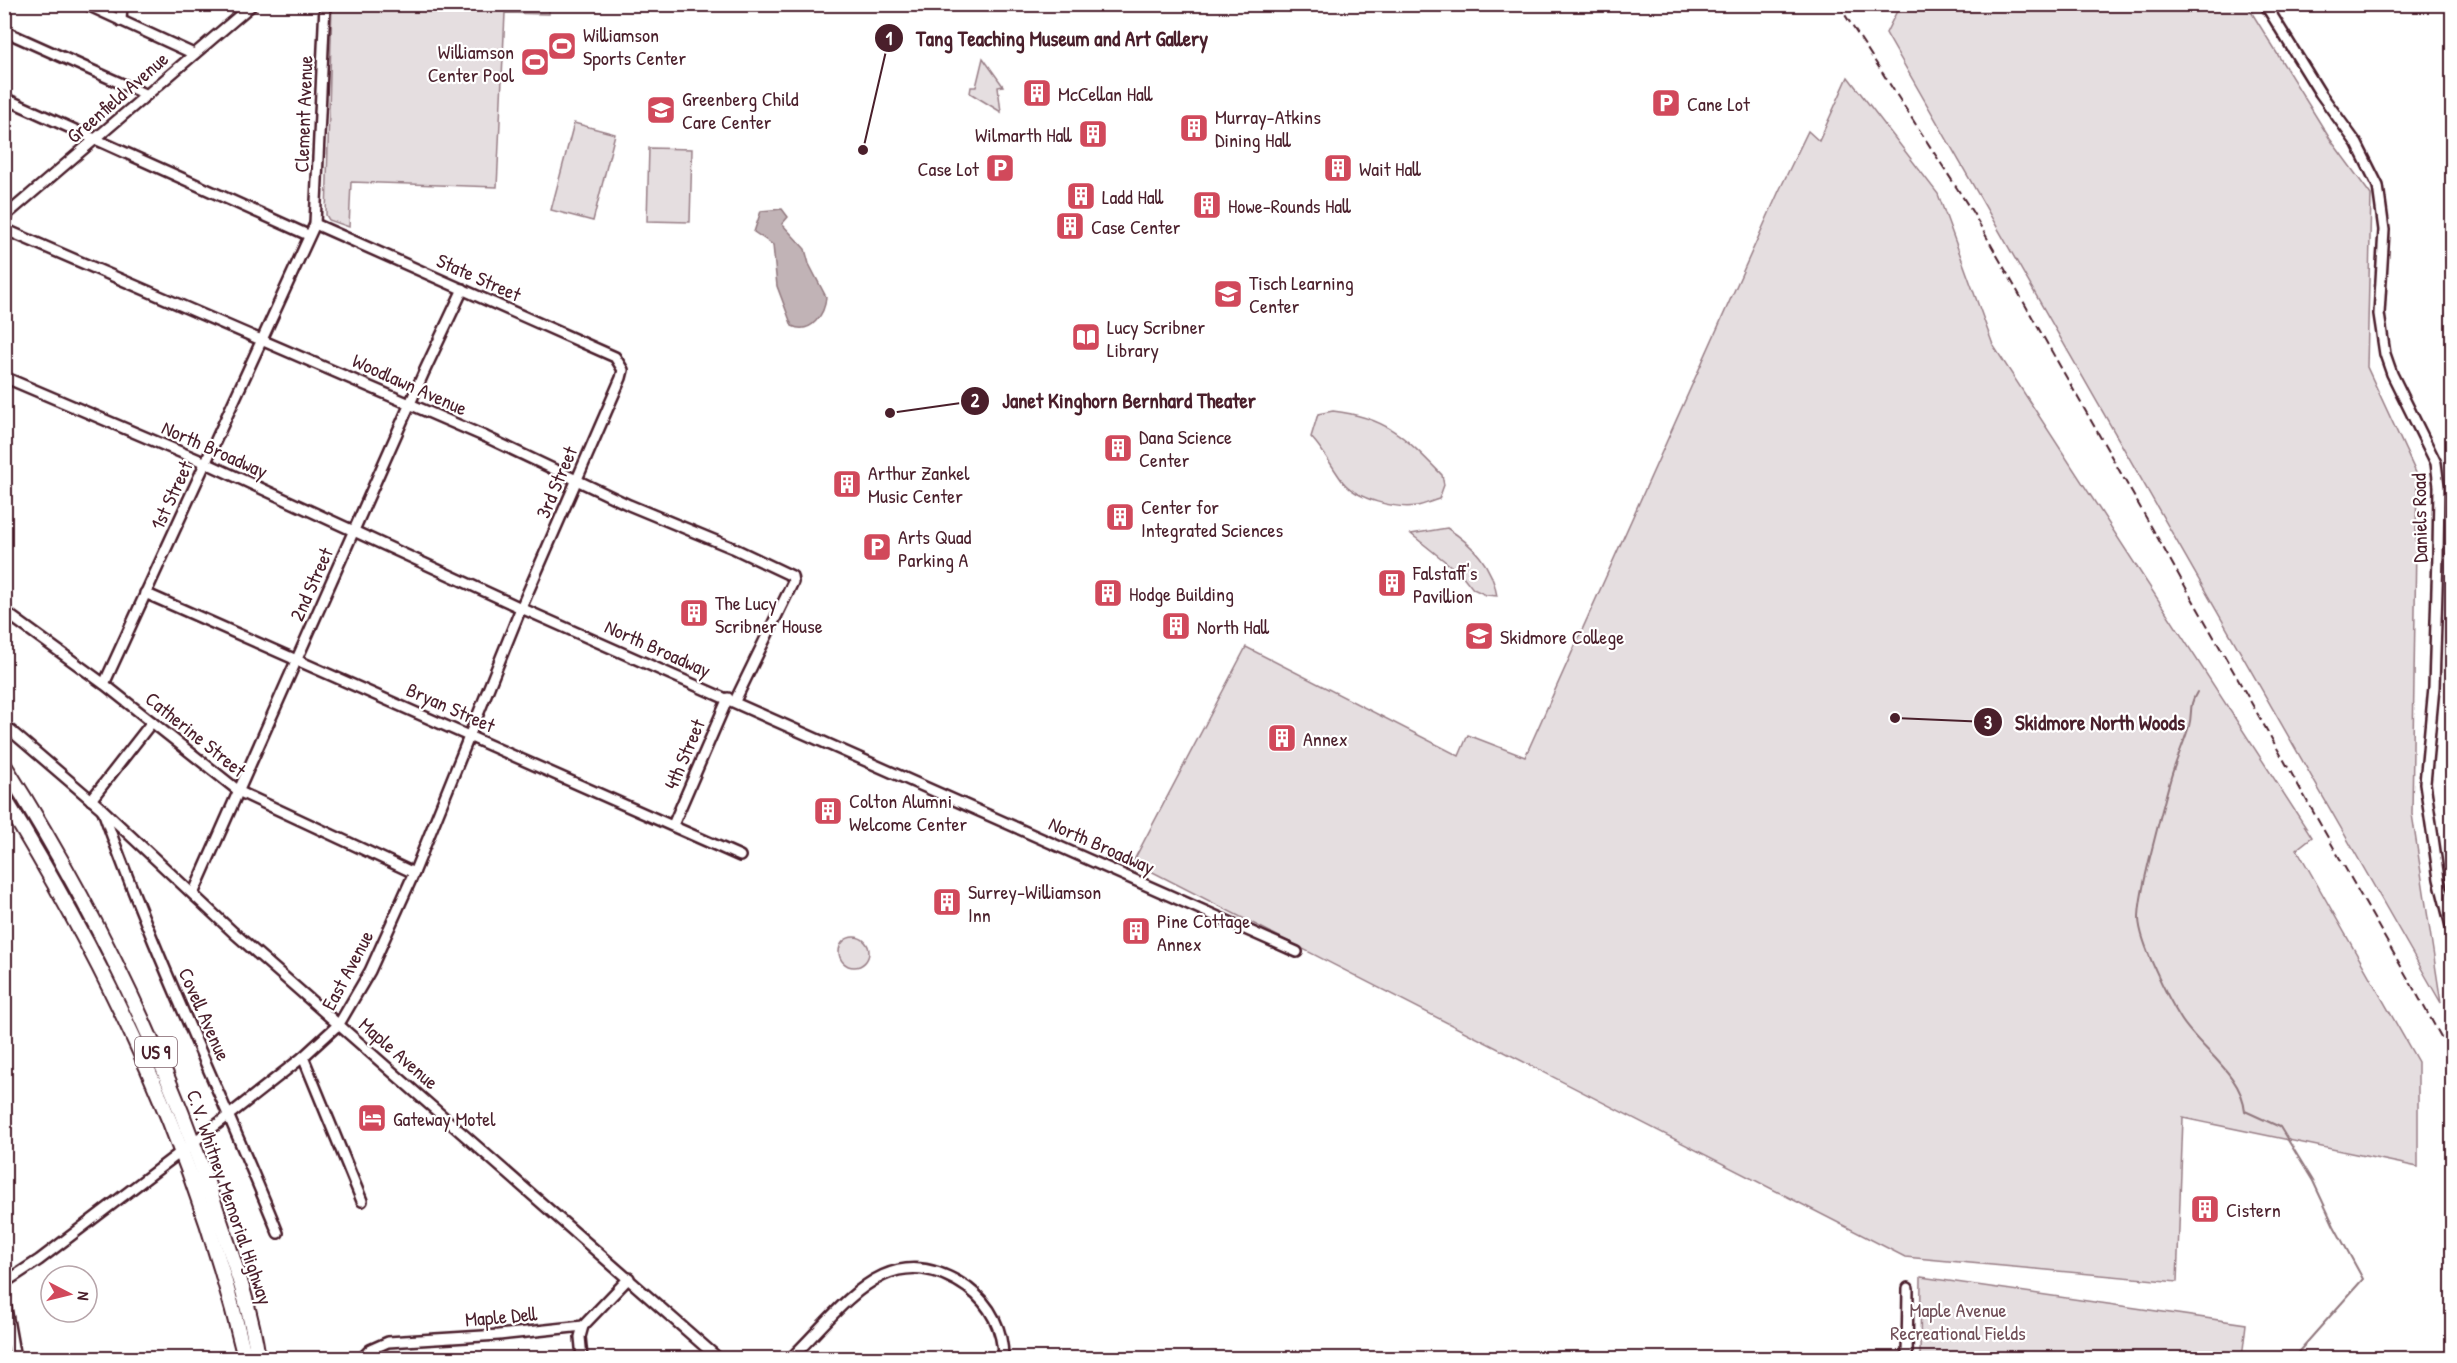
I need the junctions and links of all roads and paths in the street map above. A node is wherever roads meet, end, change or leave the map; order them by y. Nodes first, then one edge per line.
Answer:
1 (85, 4) edge
2 (122, 4) edge
3 (253, 4) edge
4 (325, 4) edge
5 (2265, 4) edge
6 (121, 21) junction
7 (4, 31) edge
8 (194, 54) junction
9 (147, 95) junction
10 (4, 98) edge
11 (96, 139) junction
12 (4, 217) edge
13 (315, 224) junction
14 (4, 229) edge
15 (308, 235) junction
16 (463, 289) junction
17 (262, 339) junction
18 (623, 370) joint
19 (6, 380) edge
20 (411, 405) junction
21 (206, 464) junction
22 (576, 480) junction
23 (354, 532) junction
24 (793, 582) joint
25 (146, 593) junction
26 (521, 609) junction
27 (4, 611) edge
28 (297, 659) junction
29 (104, 684) junction
30 (731, 700) junction
31 (152, 722) junction
32 (4, 725) edge
33 (470, 735) junction
34 (4, 765) edge
35 (240, 792) junction
36 (4, 798) edge
37 (91, 800) junction
38 (102, 809) junction
39 (673, 825) junction
40 (740, 856) dead end
41 (414, 873) junction
42 (193, 894) junction
43 (2452, 930) edge
44 (1297, 952) dead end
45 (339, 1024) junction
46 (303, 1057) junction
47 (230, 1114) junction
48 (194, 1141) junction
49 (181, 1151) junction
50 (362, 1201) dead end
51 (278, 1233) dead end
52 (629, 1278) junction
53 (4, 1282) edge
54 (1908, 1288) dead end
55 (4, 1298) edge
56 (583, 1326) junction
57 (15, 1359) edge
58 (245, 1359) edge
59 (258, 1359) edge
60 (362, 1359) edge
61 (582, 1359) edge
62 (718, 1359) edge
63 (791, 1359) edge
64 (1003, 1359) edge
65 (1907, 1359) edge

1 - 6 street
2 - 6 street
3 - 8 street, Greenfield Avenue
4 - 13 street, Clement Avenue
5 - 43 street, Daniels Road
6 - 8 street
7 - 9 street
8 - 9 street, Greenfield Avenue
9 - 11 street, Greenfield Avenue
10 - 11 street
11 - 12 street, Greenfield Avenue
11 - 15 street
13 - 15 street, 1st Street
13 - 16 street, State Street
14 - 17 street, Woodlawn Avenue
15 - 17 street, 1st Street
16 - 18 street, State Street
16 - 20 street, 2nd Street
17 - 20 street, Woodlawn Avenue
17 - 21 street, 1st Street
18 - 22 street, 3rd Street
19 - 21 street, North Broadway
20 - 22 street, Woodlawn Avenue
20 - 23 street, 2nd Street
21 - 23 street, North Broadway
21 - 25 street, 1st Street
22 - 24 street, Woodlawn Avenue
22 - 26 street, 3rd Street
23 - 26 street, North Broadway
23 - 28 street, 2nd Street
24 - 30 street, 4th Street
25 - 28 street, Bryan Street
25 - 29 street, 1st Street
26 - 30 street, North Broadway
26 - 33 street, East Avenue
27 - 29 street, Catherine Street
28 - 33 street, Bryan Street
28 - 35 street, 2nd Street
29 - 31 street, Catherine Street
30 - 39 street, 4th Street
30 - 44 street, North Broadway
31 - 35 street, Catherine Street
31 - 37 street
32 - 37 street, Maple Avenue
33 - 39 street, Bryan Street
33 - 41 street, East Avenue
34 - 48 highway, C.V. Whitney Memorial Highway / US 9
35 - 41 street, Catherine Street
35 - 42 street, 2nd Street
36 - 49 highway, C.V. Whitney Memorial Highway / US 9
37 - 38 street, Maple Avenue
38 - 42 street, Maple Avenue
38 - 47 street, Covell Avenue
39 - 40 street, Bryan Street
41 - 45 street, East Avenue
42 - 45 street, Maple Avenue
45 - 46 street, East Avenue
45 - 52 street, Maple Avenue
46 - 47 street, East Avenue
46 - 50 street
47 - 48 street, East Avenue
47 - 51 street, Covell Avenue
48 - 49 street, East Avenue
48 - 59 highway, C.V. Whitney Memorial Highway / US 9
49 - 53 street, East Avenue
49 - 58 highway, C.V. Whitney Memorial Highway / US 9
52 - 56 street
52 - 62 street, Maple Avenue
54 - 65 street
55 - 57 street
56 - 60 street, Maple Dell
56 - 61 street
63 - 64 street

